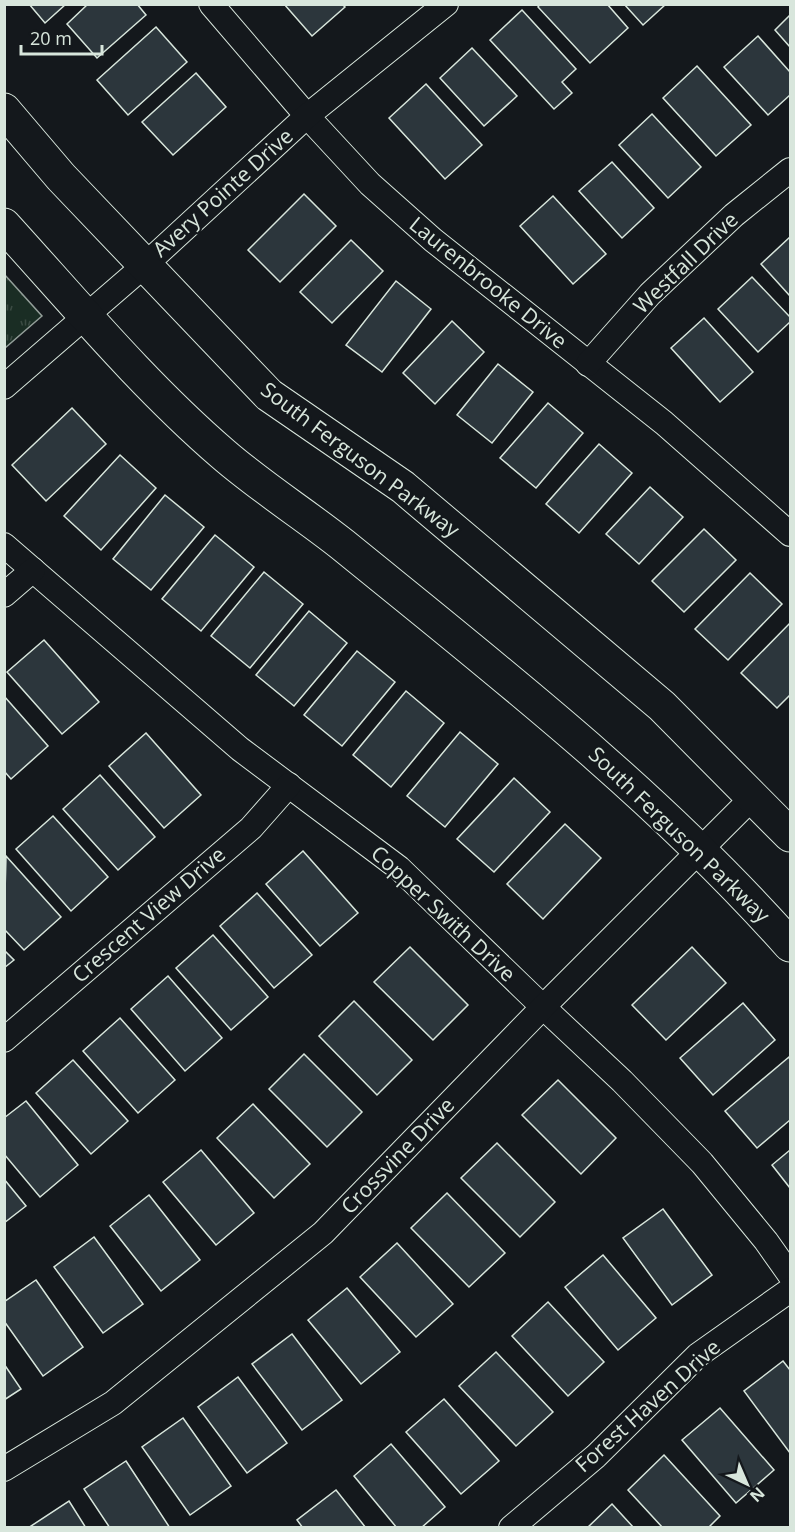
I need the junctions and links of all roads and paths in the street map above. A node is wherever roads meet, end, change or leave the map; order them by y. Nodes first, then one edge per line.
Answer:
1 (211, 4) edge
2 (446, 4) edge
3 (4, 110) edge
4 (307, 116) junction
5 (790, 170) edge
6 (4, 225) edge
7 (145, 265) junction
8 (86, 315) junction
9 (588, 364) junction
10 (4, 387) edge
11 (790, 534) edge
12 (4, 545) edge
13 (33, 570) junction
14 (4, 595) edge
15 (289, 785) junction
16 (753, 797) junction
17 (790, 835) edge
18 (699, 850) junction
19 (790, 945) edge
20 (543, 1007) junction
21 (4, 1040) edge
22 (790, 1275) edge
23 (790, 1290) edge
24 (4, 1469) edge
25 (511, 1527) edge

1 - 4 street, Laurenbrooke Drive
2 - 4 street, Avery Pointe Drive
3 - 7 street, South Ferguson Parkway
4 - 7 street, Avery Pointe Drive
4 - 9 street, Laurenbrooke Drive
5 - 9 street, Westfall Drive
6 - 8 street, South Ferguson Parkway
7 - 8 street, Avery Pointe Drive
7 - 16 street, South Ferguson Parkway
8 - 10 street, Avery Pointe Drive
8 - 18 street, South Ferguson Parkway
9 - 11 street, Laurenbrooke Drive
12 - 13 street, Copper Swith Drive
13 - 14 street
13 - 15 street, Copper Swith Drive
15 - 20 street, Copper Swith Drive
15 - 21 street, Crescent View Drive
16 - 17 street, South Ferguson Parkway
16 - 18 street, Crossvine Drive
18 - 19 street, South Ferguson Parkway
18 - 20 street, Crossvine Drive
20 - 22 street, Copper Swith Drive
20 - 24 street, Crossvine Drive
23 - 25 street, Forest Haven Drive

